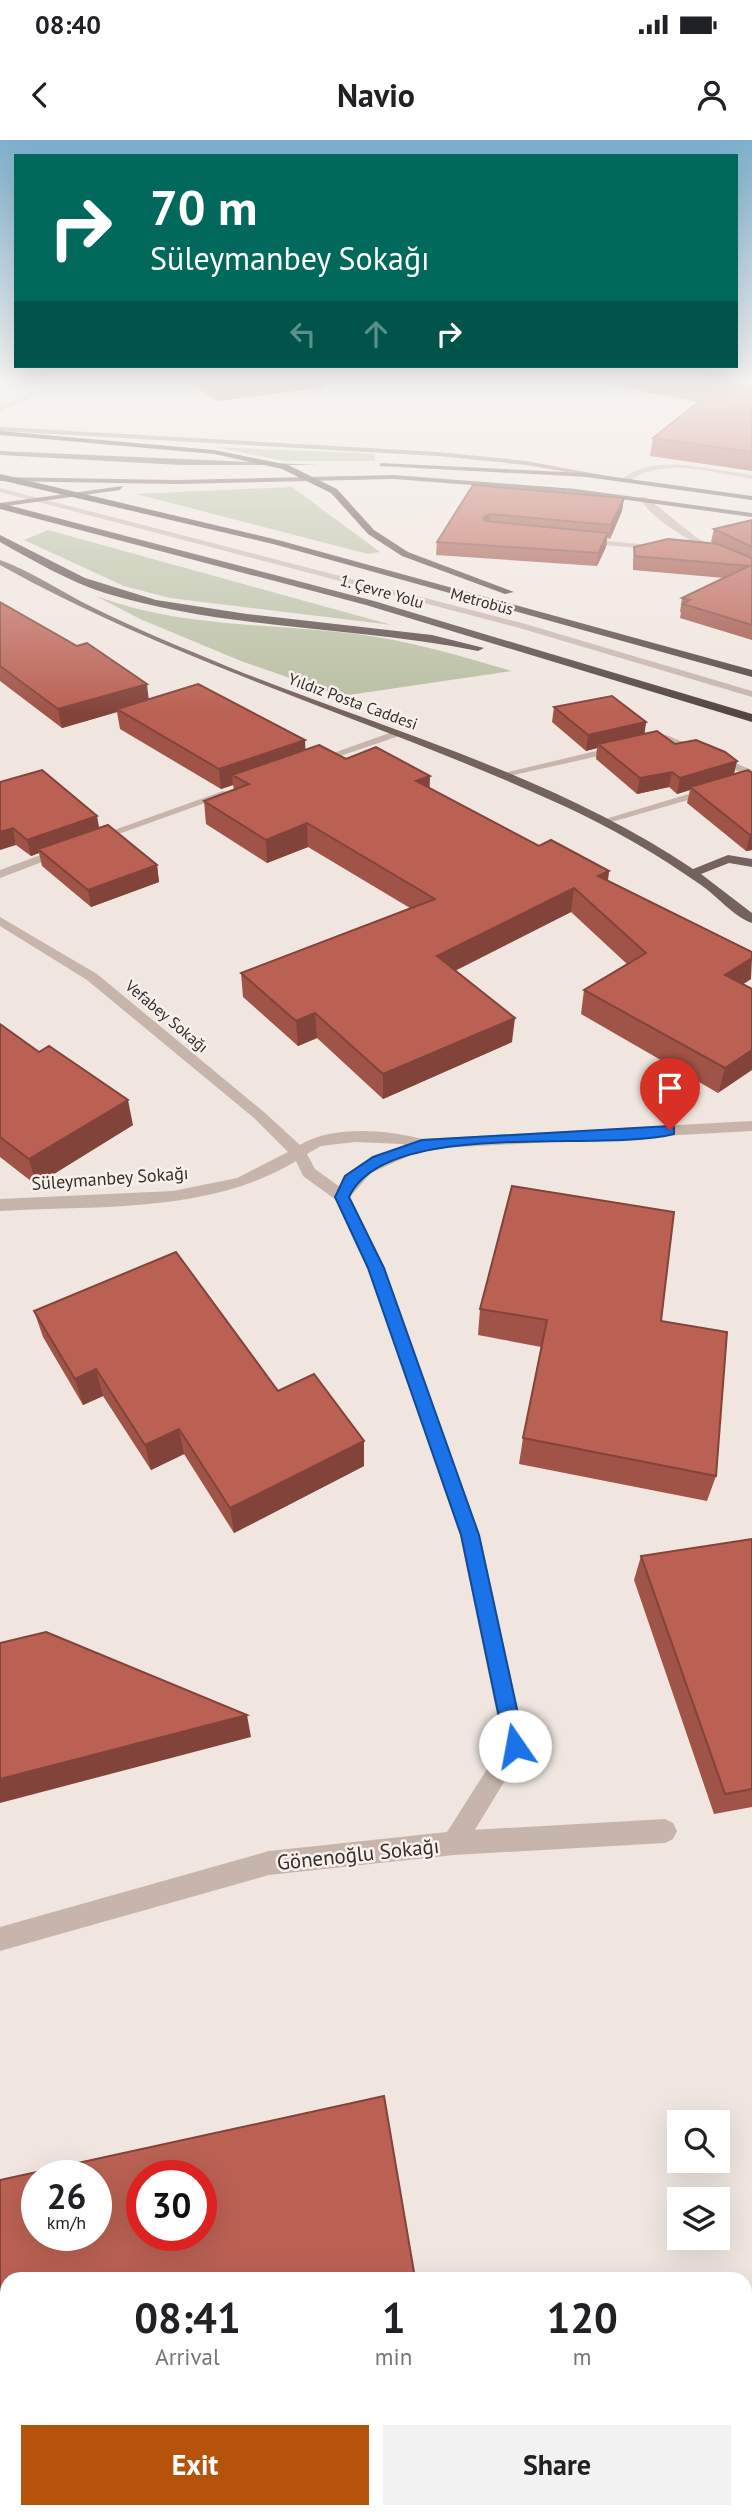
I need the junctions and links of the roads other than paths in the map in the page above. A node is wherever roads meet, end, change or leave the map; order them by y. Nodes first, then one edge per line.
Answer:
1 (0, 491) edge
2 (38, 491) edge
3 (60, 491) edge
4 (108, 491) edge
5 (334, 491) edge
6 (571, 491) edge
7 (702, 491) edge
8 (752, 498) edge
9 (643, 499) junction
10 (16, 503) junction
11 (0, 506) edge
12 (752, 512) edge
13 (0, 538) edge
14 (572, 540) edge
15 (668, 549) edge
16 (692, 551) edge
17 (716, 553) junction
18 (0, 562) edge
19 (752, 568) edge
20 (522, 597) dead end
21 (535, 601) dead end
22 (662, 648) junction
23 (752, 674) edge
24 (752, 694) edge
25 (752, 720) edge
26 (395, 734) junction
27 (639, 744) edge
28 (625, 747) edge
29 (304, 765) edge
30 (505, 774) junction
31 (752, 776) edge
32 (739, 782) edge
33 (726, 786) edge
34 (240, 788) edge
35 (608, 820) junction
36 (85, 843) edge
37 (72, 847) edge
38 (752, 863) edge
39 (693, 873) junction
40 (0, 874) edge
41 (752, 919) edge
42 (0, 921) edge
43 (752, 1126) edge
44 (422, 1144) junction
45 (299, 1153) junction
46 (342, 1197) junction
47 (0, 1205) edge
48 (665, 1831) dead end
49 (454, 1843) junction
50 (0, 1939) edge

1 - 24 street, Metrobüs
2 - 10 main road
3 - 22 highway, 1. Çevre Yolu
4 - 10 main road
5 - 20 highway
6 - 9 main road
7 - 8 main road
9 - 12 main road
9 - 17 street
10 - 11 main road
11 - 25 highway, 1. Çevre Yolu
13 - 25 highway
14 - 15 street
16 - 17 street
17 - 19 street
18 - 26 main road, Yıldız Posta Caddesi
21 - 22 highway
22 - 23 highway, 1. Çevre Yolu
26 - 29 street
26 - 30 main road, Yıldız Posta Caddesi
27 - 31 street
28 - 30 street
30 - 35 main road, Yıldız Posta Caddesi
31 - 32 street
33 - 35 street
34 - 36 street
35 - 39 main road, Yıldız Posta Caddesi
37 - 40 street
38 - 39 main road
39 - 41 main road, Yıldız Posta Caddesi
42 - 45 street, Vefabey Sokağı
43 - 44 street, Süleymanbey Sokağı
44 - 45 street, Süleymanbey Sokağı
44 - 46 street, Süleymanbey Sokağı
45 - 46 street
45 - 47 street, Süleymanbey Sokağı
46 - 49 street, Gönenoğlu Sokağı
48 - 49 street
49 - 50 street, Gönenoğlu Sokağı

